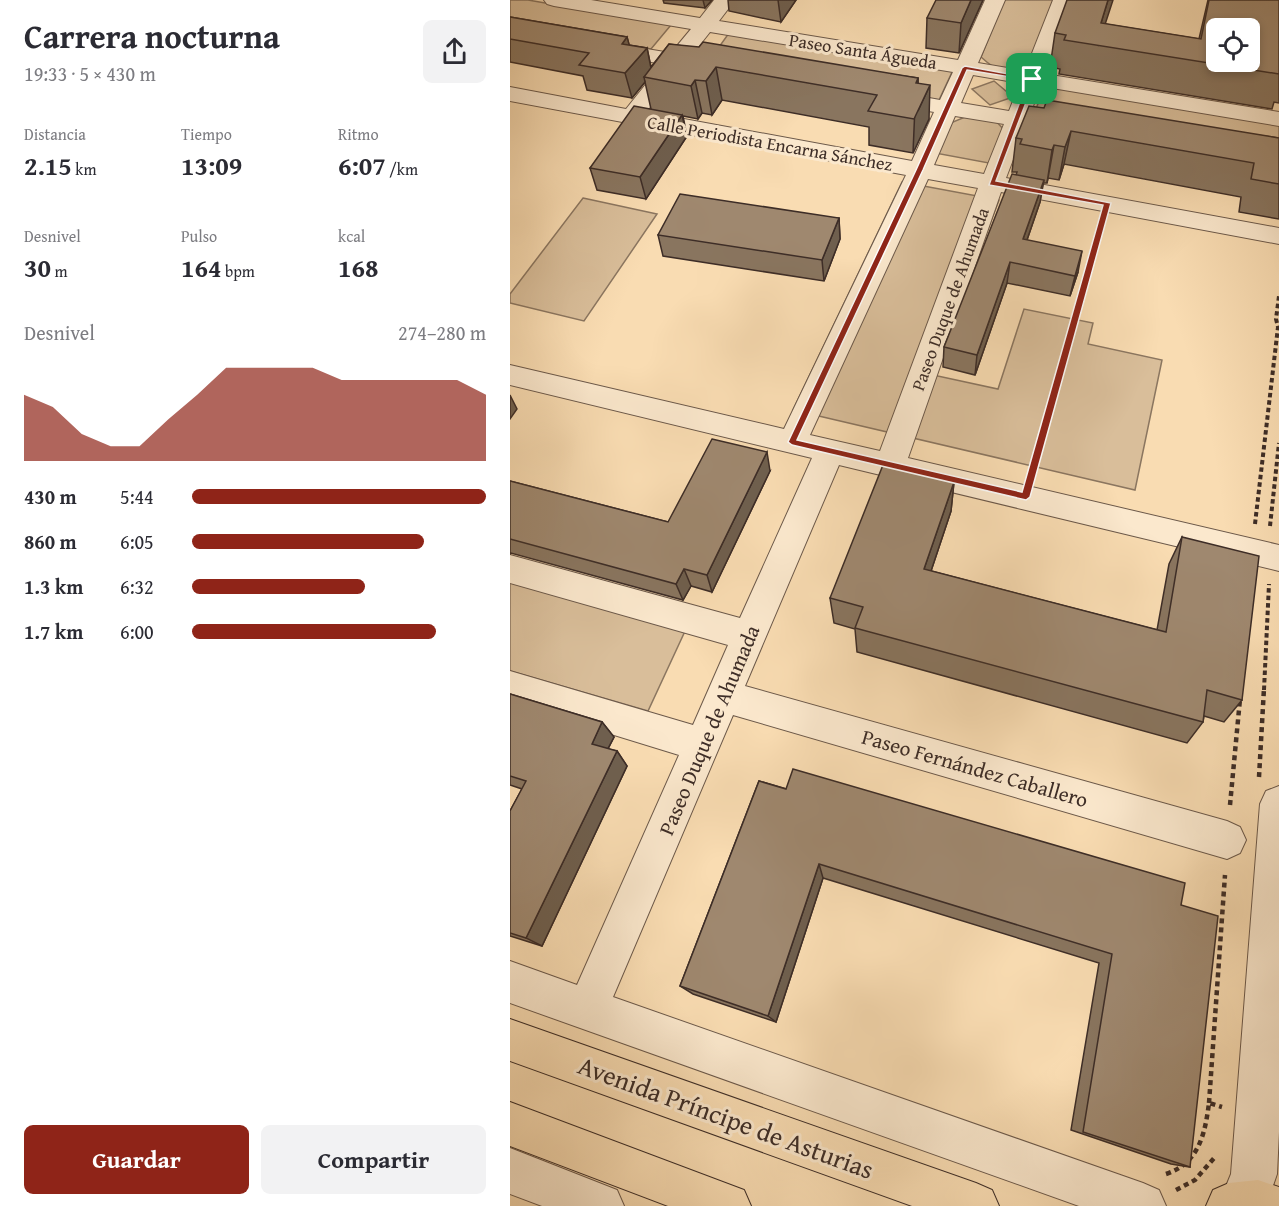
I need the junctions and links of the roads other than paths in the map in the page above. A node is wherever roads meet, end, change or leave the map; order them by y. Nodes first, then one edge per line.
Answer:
1 (554, 0) edge
2 (724, 0) edge
3 (995, 0) edge
4 (1063, 0) edge
5 (704, 26) junction
6 (588, 45) edge
7 (676, 61) junction
8 (965, 68) junction
9 (724, 69) edge
10 (1032, 79) junction
11 (865, 93) edge
12 (510, 94) edge
13 (947, 108) junction
14 (631, 117) junction
15 (1279, 119) edge
16 (1016, 120) junction
17 (1085, 132) edge
18 (920, 170) junction
19 (992, 183) junction
20 (1279, 236) edge
21 (510, 375) edge
22 (792, 442) junction
23 (830, 451) junction
24 (890, 465) junction
25 (1279, 558) edge
26 (510, 569) edge
27 (750, 636) junction
28 (510, 687) edge
29 (723, 696) junction
30 (702, 745) junction
31 (1279, 804) edge
32 (1227, 840) road end
33 (1277, 854) edge
34 (510, 982) edge
35 (587, 1009) junction
36 (510, 1040) edge
37 (510, 1124) edge
38 (510, 1171) edge
39 (1153, 1190) edge
40 (1254, 1202) edge
41 (601, 1206) edge
42 (728, 1206) edge
43 (976, 1206) edge

1 - 5 street, Paseo Santa Águeda
2 - 5 street
3 - 8 street
4 - 10 street, Paseo Duque de Ahumada
5 - 7 street
5 - 8 street, Paseo Santa Águeda
6 - 7 street
7 - 9 street
7 - 14 street
8 - 10 street, Paseo Santa Águeda
8 - 13 street
10 - 15 street, Paseo Santa Águeda
10 - 16 street, Paseo Duque de Ahumada
11 - 13 street, Paseo Santa Águeda
12 - 14 street, Calle Periodista Encarna Sánchez
13 - 16 street, Paseo Santa Águeda
13 - 18 street
14 - 18 street, Calle Periodista Encarna Sánchez
16 - 17 street, Paseo Santa Águeda
16 - 19 street, Paseo Duque de Ahumada
18 - 19 street, Calle Periodista Encarna Sánchez
18 - 22 street
19 - 20 street, Calle Periodista Encarna Sánchez
19 - 24 street, Paseo Duque de Ahumada
21 - 22 street
22 - 23 street
23 - 24 street
23 - 27 street, Paseo Duque de Ahumada
24 - 25 street
26 - 27 street
27 - 29 street, Paseo Duque de Ahumada
28 - 30 street
29 - 30 street, Paseo Duque de Ahumada
29 - 32 street, Paseo Fernández Caballero
30 - 35 street, Paseo Duque de Ahumada
31 - 33 street
33 - 40 street
34 - 35 street
35 - 39 street
36 - 43 main road, Avenida Príncipe de Asturias
37 - 42 main road
38 - 41 street

